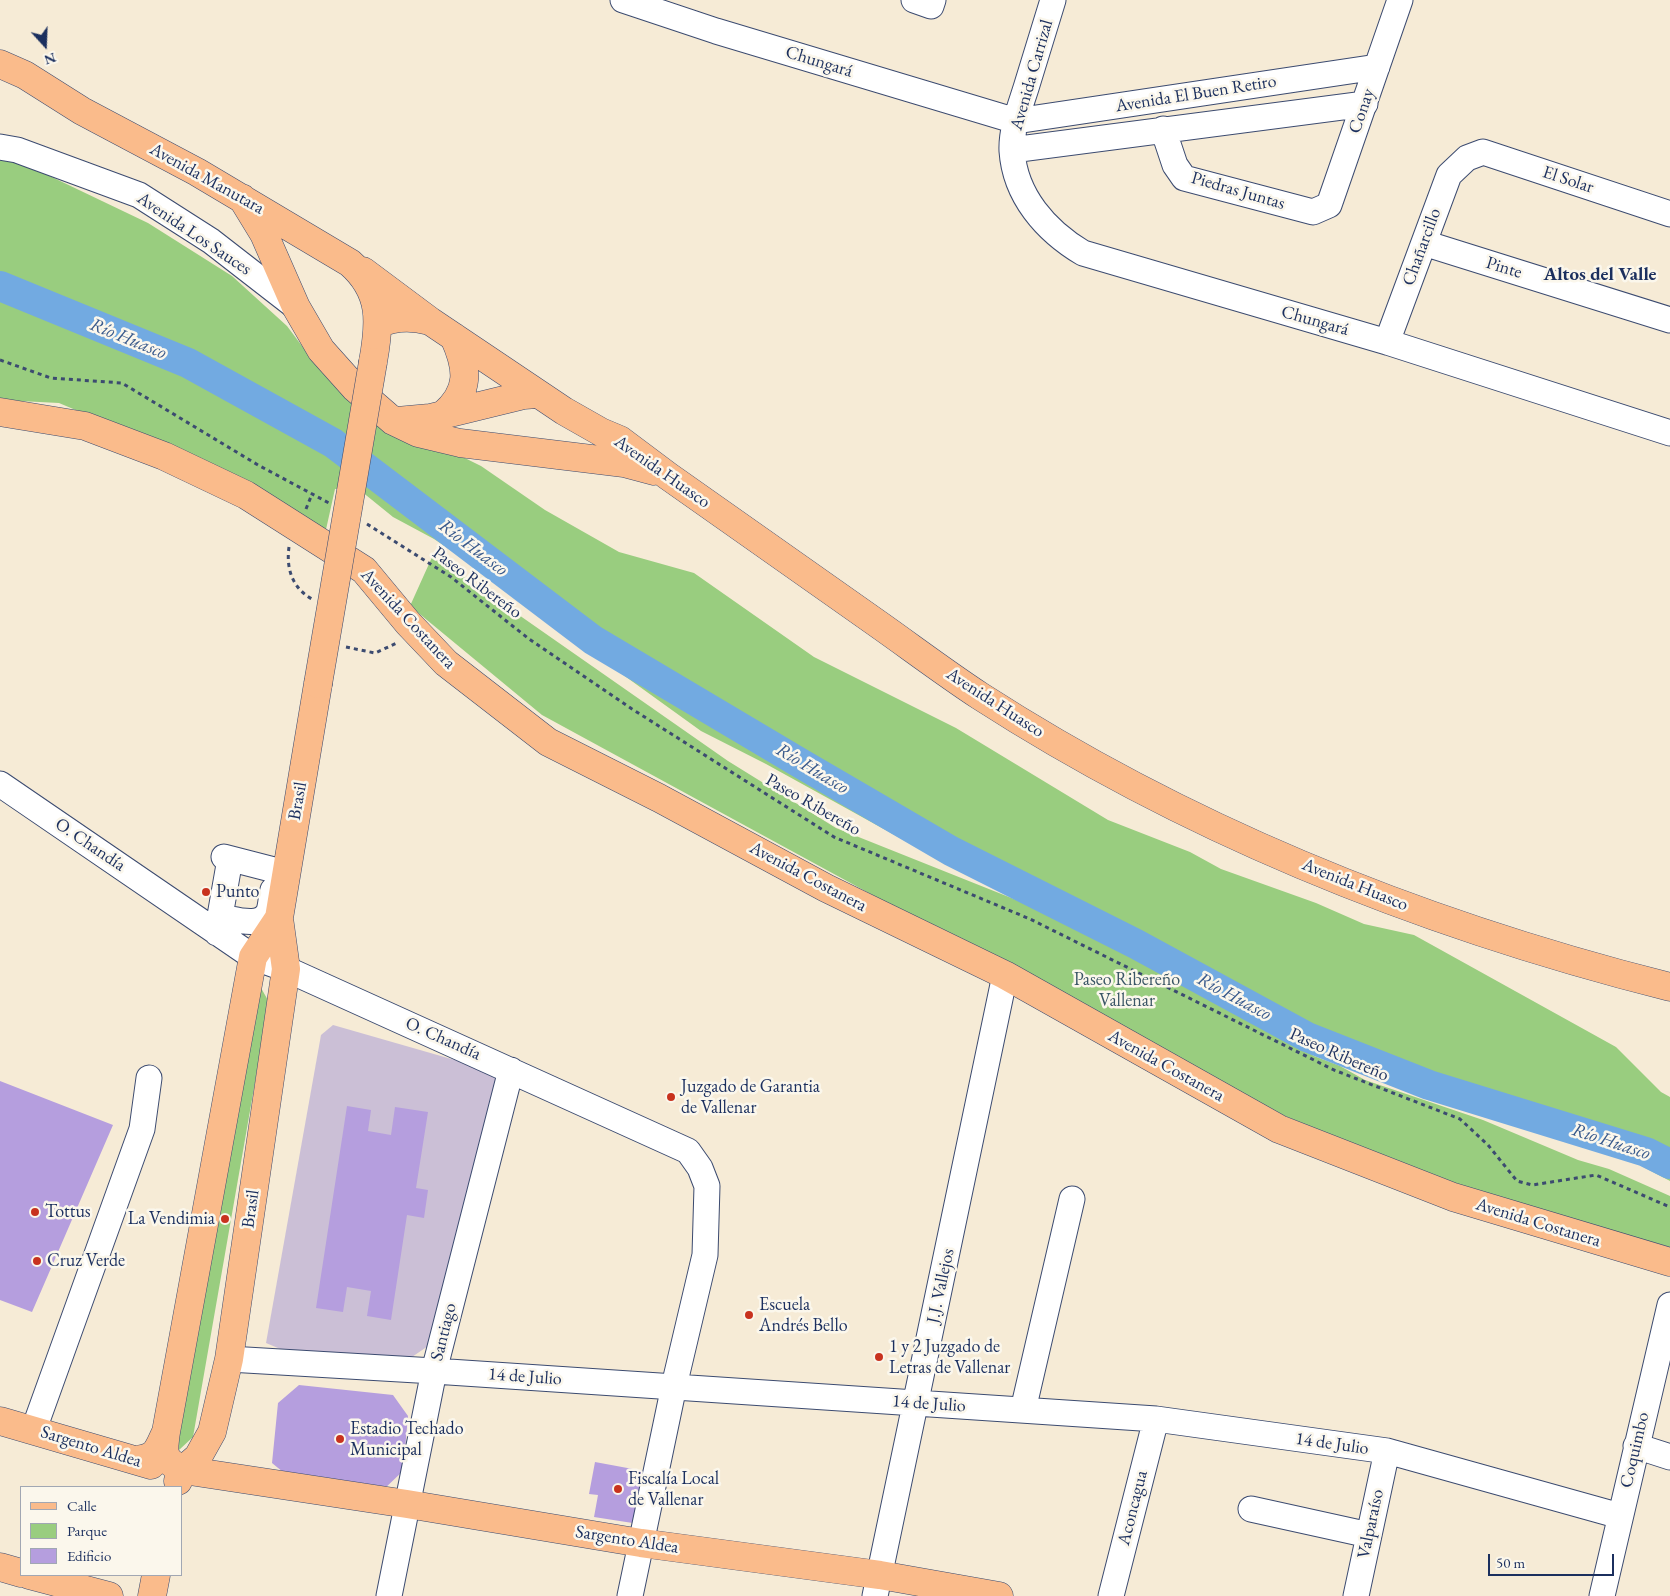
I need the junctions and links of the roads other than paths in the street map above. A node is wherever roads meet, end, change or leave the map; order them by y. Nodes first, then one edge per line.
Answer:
1 (914, 0) edge
2 (933, 0) edge
3 (1053, 0) edge
4 (1400, 0) edge
5 (630, 1) edge
6 (0, 64) edge
7 (1377, 67) junction
8 (1365, 104) junction
9 (1016, 121) junction
10 (1163, 129) junction
11 (0, 147) edge
12 (1012, 150) junction
13 (1467, 158) joint
14 (242, 198) junction
15 (1313, 212) joint
16 (1670, 214) edge
17 (1424, 243) junction
18 (350, 263) junction
19 (296, 308) junction
20 (430, 320) junction
21 (1670, 320) edge
22 (378, 324) junction
23 (454, 337) junction
24 (1387, 342) junction
25 (537, 394) junction
26 (564, 411) junction
27 (0, 412) edge
28 (443, 415) junction
29 (393, 421) junction
30 (1670, 433) edge
31 (534, 452) junction
32 (668, 476) junction
33 (0, 784) edge
34 (281, 871) junction
35 (279, 918) junction
36 (219, 925) junction
37 (253, 957) junction
38 (286, 969) junction
39 (1005, 975) junction
40 (1670, 987) edge
41 (511, 1070) junction
42 (149, 1078) dead end
43 (1072, 1199) dead end
44 (1670, 1262) edge
45 (1670, 1305) edge
46 (229, 1359) junction
47 (434, 1371) junction
48 (674, 1386) junction
49 (916, 1403) junction
50 (1023, 1410) junction
51 (1156, 1419) junction
52 (0, 1420) edge
53 (34, 1430) junction
54 (166, 1432) junction
55 (212, 1432) junction
56 (1636, 1446) junction
57 (1387, 1451) junction
58 (1670, 1457) edge
59 (134, 1460) junction
60 (176, 1481) edge
61 (256, 1481) junction
62 (407, 1504) junction
63 (1251, 1509) dead end
64 (1620, 1516) junction
65 (1369, 1535) junction
66 (641, 1543) junction
67 (0, 1567) edge
68 (20, 1573) edge
69 (33, 1576) edge
70 (156, 1576) edge
71 (877, 1585) edge
72 (108, 1596) edge
73 (152, 1596) edge
74 (389, 1596) edge
75 (630, 1596) edge
76 (998, 1596) edge
77 (1111, 1596) edge
78 (1356, 1596) edge
79 (1602, 1596) edge

1 - 2 street
3 - 9 street, Avenida Carrizal
4 - 7 street, Conay
5 - 9 street, Chungará
6 - 14 main road, Avenida Manutara
7 - 8 street, Conay
7 - 9 street, Avenida El Buen Retiro
8 - 10 street, Avenida El Buen Retiro
8 - 15 street, Conay
9 - 12 street, Avenida Carrizal
10 - 12 street, Avenida El Buen Retiro
10 - 15 street, Piedras Juntas
11 - 19 street, Avenida Los Sauces
12 - 24 street, Chungará
13 - 16 street, El Solar
13 - 17 street, Chañarcillo
14 - 18 main road, Avenida Manutara
14 - 19 main road
17 - 21 street, Pinte
17 - 24 street, Chañarcillo
18 - 20 main road
18 - 22 main road, Avenida Manutara
19 - 29 main road
20 - 22 main road, Avenida Huasco
20 - 23 main road, Avenida Huasco
22 - 34 main road, Brasil, bridge
23 - 25 main road, Avenida Huasco
23 - 28 main road
24 - 30 street, Chungará
25 - 26 main road, Avenida Huasco
25 - 28 main road
26 - 31 main road
26 - 32 main road, Avenida Huasco
27 - 39 main road, Avenida Costanera
28 - 29 main road
29 - 31 main road
31 - 32 main road
32 - 40 main road, Avenida Huasco
33 - 36 street, O. Chandía
34 - 35 main road, Brasil
34 - 36 street
34 - 36 street
35 - 37 main road, Brasil
35 - 38 main road, Brasil
36 - 37 street, O. Chandía
37 - 38 street, O. Chandía
37 - 54 main road, Brasil
38 - 41 street, O. Chandía
38 - 46 main road, Brasil
39 - 44 main road, Avenida Costanera
39 - 49 street, J.J. Vallejos
41 - 47 street, Santiago
41 - 48 street, O. Chandía
42 - 53 street
43 - 50 street
45 - 56 street, Coquimbo
46 - 47 street, 14 de Julio
46 - 55 main road, Brasil
47 - 48 street, 14 de Julio
47 - 62 street, Santiago
48 - 49 street, 14 de Julio
48 - 66 street, O. Chandía
49 - 50 street, 14 de Julio
49 - 71 street, J.J. Vallejos
50 - 51 street, 14 de Julio
51 - 57 street, 14 de Julio
51 - 77 street, Aconcagua
52 - 53 main road, Sargento Aldea
53 - 59 main road, Sargento Aldea
54 - 59 main road, Brasil
54 - 60 main road, Sargento Aldea
55 - 60 main road, Brasil
55 - 61 main road
56 - 58 street
56 - 64 street, Coquimbo
57 - 64 street, 14 de Julio
57 - 65 street, Valparaíso
59 - 60 main road, Sargento Aldea
60 - 61 main road, Sargento Aldea
61 - 62 main road, Sargento Aldea
62 - 66 main road, Sargento Aldea
62 - 74 street, Santiago
63 - 65 street
64 - 79 street, Coquimbo
65 - 78 street, Valparaíso
66 - 71 main road, Sargento Aldea
66 - 75 street, O. Chandía
67 - 68 main road
69 - 72 main road
70 - 73 main road
71 - 76 main road, Sargento Aldea

